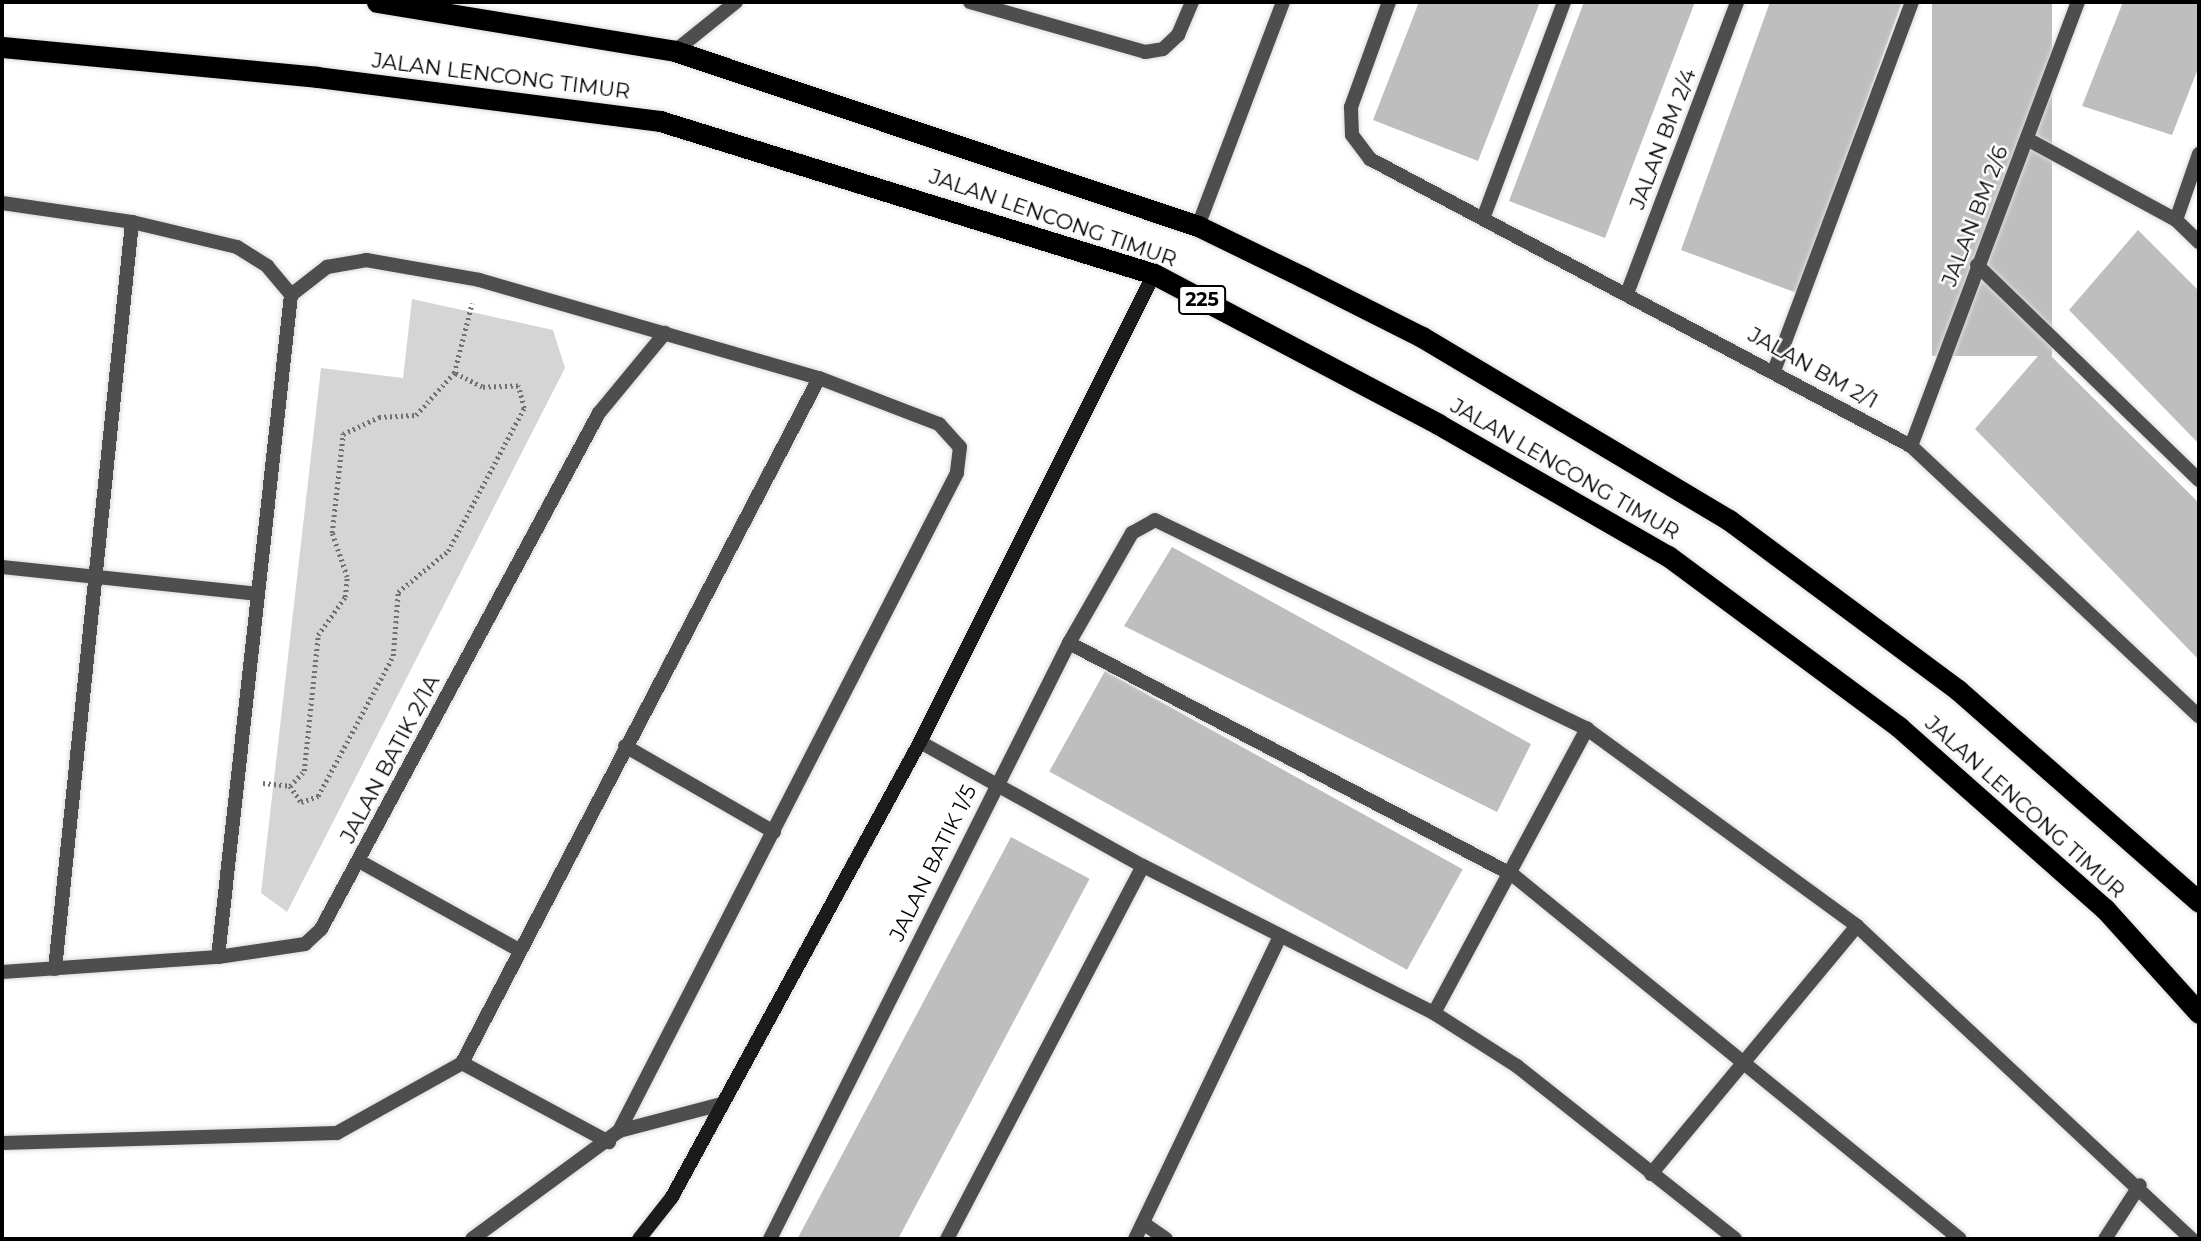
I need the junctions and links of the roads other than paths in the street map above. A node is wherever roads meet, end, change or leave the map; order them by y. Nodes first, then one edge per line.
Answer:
1 (377, 2) edge
2 (736, 2) edge
3 (970, 2) edge
4 (1192, 2) edge
5 (1283, 2) edge
6 (1389, 2) edge
7 (1564, 2) edge
8 (1737, 2) edge
9 (1912, 2) edge
10 (2078, 2) edge
11 (2, 47) edge
12 (675, 51) junction
13 (2027, 139) junction
14 (2199, 154) edge
15 (2, 203) edge
16 (1485, 216) junction
17 (2176, 220) junction
18 (132, 222) junction
19 (1198, 226) junction
20 (2199, 242) edge
21 (1977, 265) junction
22 (1154, 274) junction
23 (1629, 291) junction
24 (291, 295) junction
25 (665, 332) junction
26 (1774, 371) junction
27 (819, 378) junction
28 (1911, 446) junction
29 (2199, 480) edge
30 (2, 567) edge
31 (96, 577) junction
32 (257, 594) junction
33 (1069, 643) junction
34 (2199, 716) edge
35 (1587, 729) junction
36 (920, 742) junction
37 (625, 746) junction
38 (997, 783) junction
39 (774, 832) junction
40 (359, 861) junction
41 (1143, 866) junction
42 (1513, 875) junction
43 (2199, 902) edge
44 (1857, 926) junction
45 (1280, 937) junction
46 (519, 950) junction
47 (218, 957) junction
48 (55, 969) junction
49 (2, 972) edge
50 (1434, 1013) junction
51 (2199, 1013) edge
52 (1750, 1062) junction
53 (462, 1063) junction
54 (721, 1104) junction
55 (614, 1137) junction
56 (2, 1143) edge
57 (1651, 1174) junction
58 (2140, 1185) junction
59 (1143, 1223) junction
60 (472, 1239) edge
61 (639, 1239) edge
62 (770, 1239) edge
63 (947, 1239) edge
64 (1135, 1239) edge
65 (1166, 1239) edge
66 (1735, 1239) edge
67 (1960, 1239) edge
68 (2105, 1239) edge
69 (2192, 1239) edge

1 - 12 highway, JALAN LENCONG TIMUR
2 - 12 street
3 - 4 street
5 - 19 street
6 - 16 street, JALAN BM 2/1
7 - 16 street
8 - 23 street, JALAN BM 2/4
9 - 26 street
10 - 13 street, JALAN BM 2/6
11 - 22 highway, JALAN LENCONG TIMUR / 225
12 - 19 highway, JALAN LENCONG TIMUR
13 - 17 street
13 - 21 street, JALAN BM 2/6
14 - 17 street
15 - 18 street
16 - 23 street, JALAN BM 2/1
17 - 20 street
18 - 24 street
18 - 31 street
19 - 43 highway, JALAN LENCONG TIMUR
21 - 28 street, JALAN BM 2/6
21 - 29 street
22 - 36 street
22 - 51 highway, JALAN LENCONG TIMUR / 225
23 - 26 street, JALAN BM 2/1
24 - 25 street
24 - 32 street
25 - 27 street
25 - 40 street, JALAN BATIK 2/1A
26 - 28 street, JALAN BM 2/1
27 - 37 street
27 - 39 street
28 - 34 street, JALAN BM 2/1
30 - 31 street
31 - 32 street
31 - 48 street
32 - 47 street
33 - 35 street, JALAN BATIK 1/5
33 - 38 street, JALAN BATIK 1/5
33 - 42 street
35 - 42 street
35 - 44 street
36 - 38 street
36 - 54 street
37 - 39 street
37 - 46 street
38 - 41 street
38 - 62 street, JALAN BATIK 1/5
39 - 55 street
40 - 46 street
40 - 47 street, JALAN BATIK 2/1A
41 - 45 street
41 - 63 street
42 - 50 street
42 - 52 street
44 - 52 street
44 - 58 street
45 - 50 street
45 - 59 street
46 - 53 street
47 - 48 street, JALAN BATIK 2/1A
48 - 49 street, JALAN BATIK 2/1A
50 - 57 street
52 - 57 street
52 - 67 street
53 - 55 street
53 - 56 street
54 - 55 street
54 - 61 street
55 - 60 street
57 - 66 street
58 - 68 street
58 - 69 street
59 - 64 street
59 - 65 street

